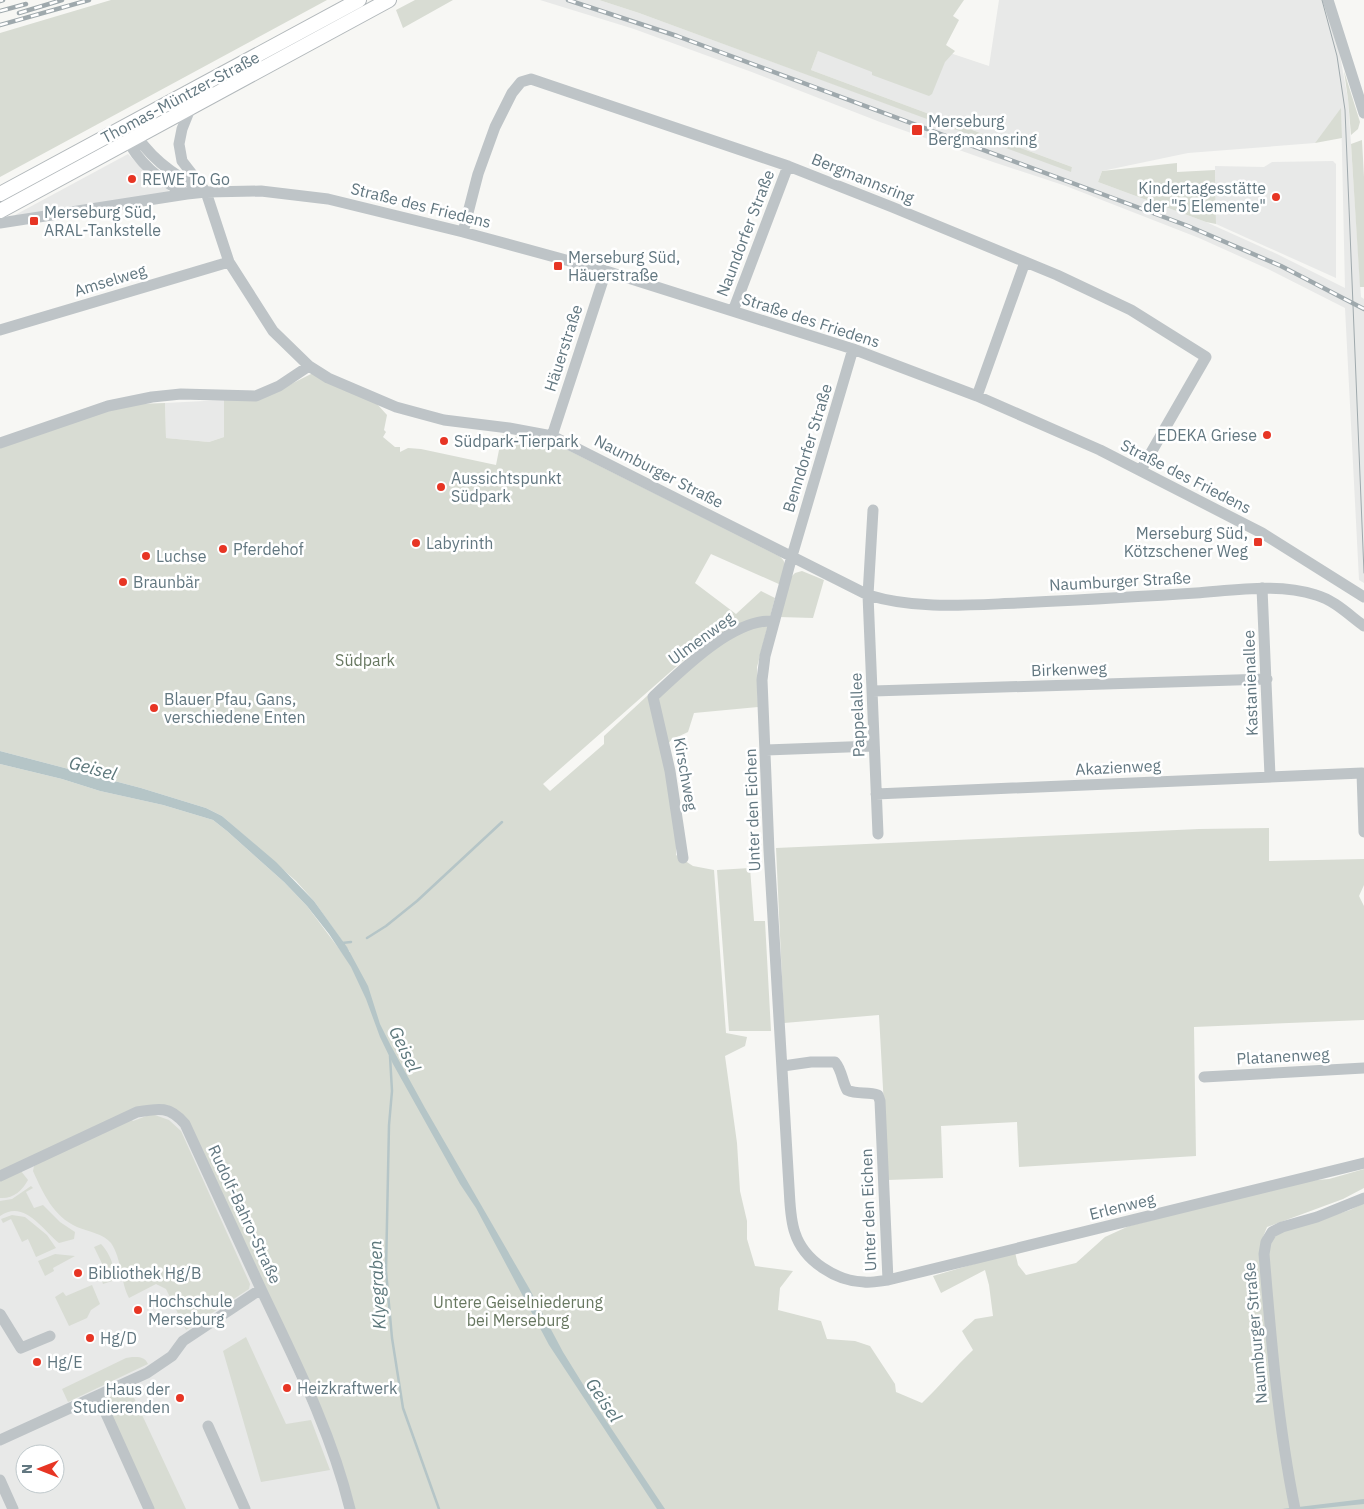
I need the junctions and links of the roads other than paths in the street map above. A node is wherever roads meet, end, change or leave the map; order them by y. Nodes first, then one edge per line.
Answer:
1 (359, 0) edge
2 (389, 0) edge
3 (1328, 0) edge
4 (190, 109) junction
5 (1364, 113) edge
6 (126, 127) junction
7 (132, 140) junction
8 (788, 166) junction
9 (206, 192) junction
10 (0, 194) edge
11 (187, 194) junction
12 (0, 211) edge
13 (0, 223) edge
14 (463, 232) junction
15 (229, 262) junction
16 (1025, 262) junction
17 (606, 271) junction
18 (733, 311) junction
19 (0, 330) edge
20 (853, 349) junction
21 (309, 366) junction
22 (977, 396) junction
23 (552, 436) junction
24 (0, 443) edge
25 (1141, 470) junction
26 (873, 510) dead end
27 (792, 556) junction
28 (1262, 588) junction
29 (868, 595) junction
30 (1364, 597) edge
31 (774, 621) junction
32 (1364, 626) edge
33 (1267, 679) junction
34 (873, 691) junction
35 (653, 697) joint
36 (874, 746) junction
37 (766, 750) junction
38 (1270, 776) junction
39 (876, 794) junction
40 (1364, 832) edge
41 (878, 834) dead end
42 (683, 858) dead end
43 (783, 1066) junction
44 (1364, 1068) edge
45 (1204, 1078) dead end
46 (1364, 1163) edge
47 (0, 1176) edge
48 (1364, 1198) edge
49 (888, 1280) junction
50 (261, 1289) junction
51 (0, 1314) edge
52 (50, 1336) dead end
53 (98, 1396) junction
54 (208, 1426) dead end
55 (0, 1440) edge
56 (0, 1480) edge
57 (1294, 1504) edge
58 (12, 1509) edge
59 (149, 1509) edge
60 (245, 1509) edge
61 (350, 1509) edge

1 - 6 main road, Thomas-Müntzer-Straße
2 - 4 main road, Thomas-Müntzer-Straße
3 - 5 street
4 - 7 main road, Thomas-Müntzer-Straße
4 - 9 street
6 - 7 street
6 - 10 main road, Thomas-Müntzer-Straße
7 - 9 street
7 - 11 street
7 - 12 main road, Thomas-Müntzer-Straße
8 - 14 street, Bergmannsring
8 - 16 street, Bergmannsring
8 - 18 street, Naundorfer Straße
9 - 11 street, Straße des Friedens
9 - 14 street, Straße des Friedens
9 - 15 street, Naumburger Straße
11 - 13 street, Straße des Friedens
14 - 17 street, Straße des Friedens
15 - 19 street, Amselweg
15 - 21 street, Naumburger Straße
16 - 22 street
16 - 25 street, Bergmannsring
17 - 18 street, Straße des Friedens
17 - 23 street, Häuerstraße
18 - 20 street, Straße des Friedens
20 - 22 street, Straße des Friedens
20 - 27 street, Benndorfer Straße
21 - 23 street, Naumburger Straße
21 - 24 street
22 - 25 street, Straße des Friedens
23 - 27 street, Naumburger Straße
25 - 30 street, Straße des Friedens
26 - 29 street
27 - 29 street, Naumburger Straße
27 - 31 street, Unter den Eichen
28 - 29 street, Naumburger Straße
28 - 32 street, Naumburger Straße
28 - 33 street, Kastanienallee
29 - 34 street, Pappelallee
31 - 35 street, Ulmenweg
31 - 37 street, Unter den Eichen
33 - 34 street, Birkenweg
33 - 38 street, Kastanienallee
34 - 36 street, Pappelallee
35 - 42 street, Kirschweg
36 - 37 street
36 - 39 street, Pappelallee
37 - 43 street, Unter den Eichen
38 - 39 street, Akazienweg
38 - 40 street, Akazienweg
39 - 41 street, Pappelallee
43 - 49 street, Unter den Eichen
43 - 49 street, Unter den Eichen
44 - 45 street, Platanenweg
46 - 49 street, Erlenweg
47 - 50 street, Rudolf-Bahro-Straße
48 - 57 street, Naumburger Straße
50 - 53 street
50 - 61 street, Rudolf-Bahro-Straße
51 - 52 street
53 - 55 street
53 - 59 street
54 - 60 street
56 - 58 street

